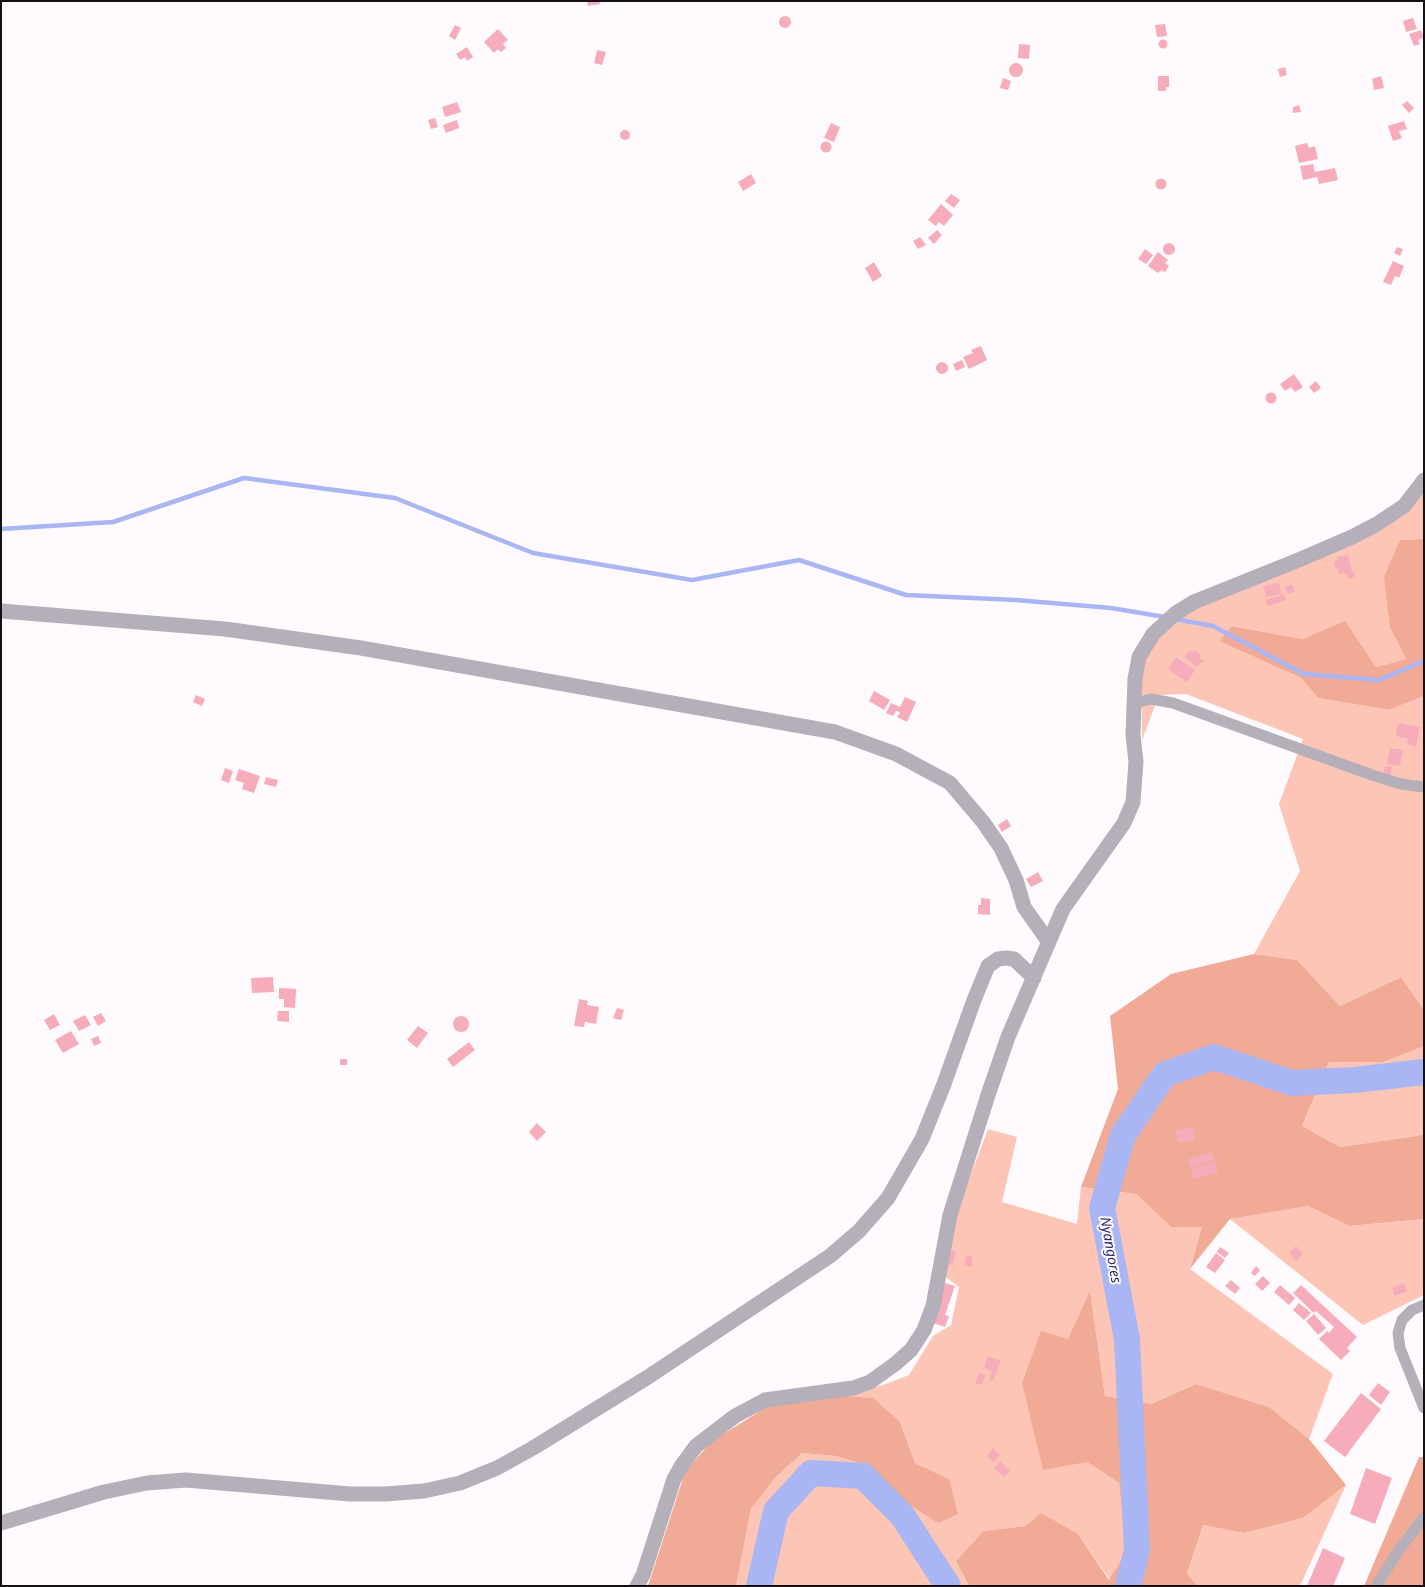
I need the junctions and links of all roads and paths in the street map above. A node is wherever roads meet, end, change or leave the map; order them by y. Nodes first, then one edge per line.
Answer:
1 (1424, 480) edge
2 (1, 611) edge
3 (1135, 703) junction
4 (1424, 787) edge
5 (1048, 941) junction
6 (1034, 978) junction
7 (1424, 1305) edge
8 (1424, 1408) edge
9 (1424, 1517) edge
10 (1, 1523) edge
11 (637, 1586) edge
12 (1376, 1586) edge

1 - 3 street
2 - 5 street
3 - 4 street
3 - 5 street
5 - 6 street
6 - 10 street
6 - 11 street
7 - 8 street
9 - 12 street

